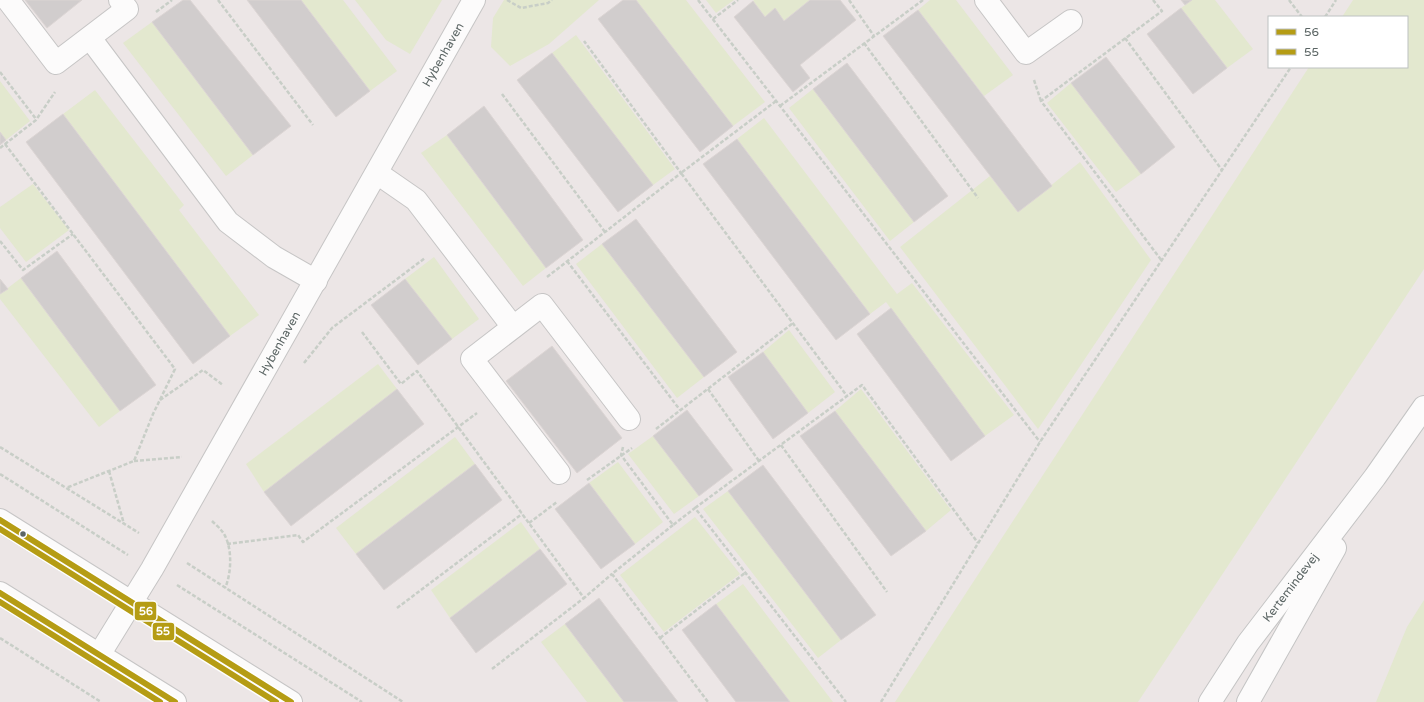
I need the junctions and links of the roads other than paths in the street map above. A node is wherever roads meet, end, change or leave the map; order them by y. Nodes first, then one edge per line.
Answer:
1 (8, 0) edge
2 (120, 0) edge
3 (474, 0) edge
4 (986, 0) edge
5 (1071, 21) dead end
6 (90, 38) junction
7 (377, 173) junction
8 (316, 281) junction
9 (513, 327) junction
10 (1424, 407) edge
11 (629, 420) road end
12 (559, 473) dead end
13 (1375, 477) junction
14 (0, 520) edge
15 (0, 593) edge
16 (133, 603) junction
17 (100, 655) junction
18 (175, 702) edge
19 (291, 702) edge
20 (1210, 702) edge
21 (1248, 702) edge

1 - 6 street
2 - 6 street
3 - 7 street, Hybenhaven
4 - 5 street
6 - 8 street
7 - 8 street, Hybenhaven
7 - 9 street
8 - 16 street, Hybenhaven
9 - 11 street
9 - 12 street
10 - 13 street, Kertemindevej
13 - 20 street, Kertemindevej
13 - 21 street, Kertemindevej
14 - 16 street
15 - 17 street
16 - 17 street, Hybenhaven
16 - 19 street
17 - 18 street

